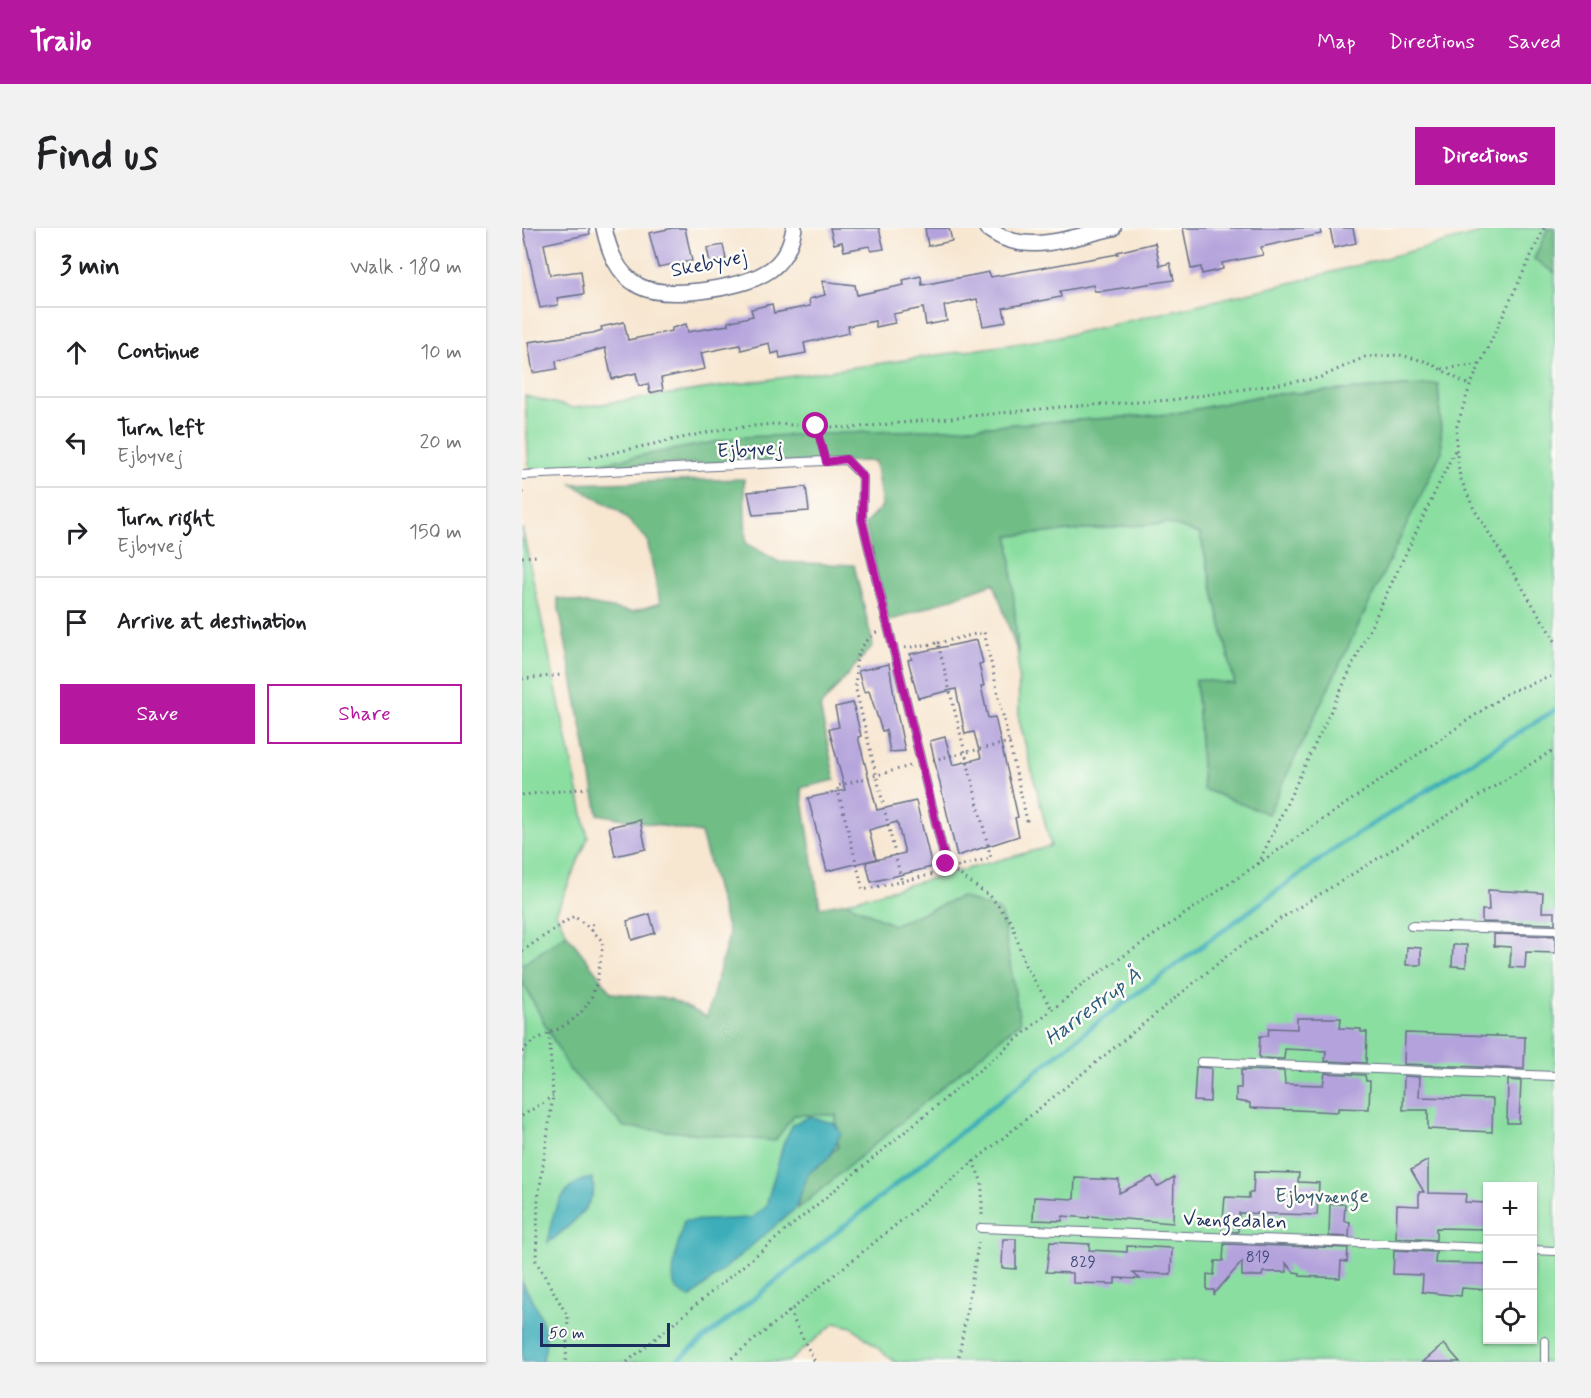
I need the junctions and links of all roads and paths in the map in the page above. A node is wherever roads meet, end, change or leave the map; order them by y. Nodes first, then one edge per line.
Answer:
1 (604, 228) edge
2 (794, 228) edge
3 (987, 228) edge
4 (1113, 228) edge
5 (1544, 228) edge
6 (1480, 364) junction
7 (1441, 369) junction
8 (1470, 386) junction
9 (816, 426) junction
10 (1455, 448) junction
11 (580, 460) dead end
12 (826, 462) junction
13 (522, 475) edge
14 (537, 556) dead end
15 (522, 557) edge
16 (887, 624) junction
17 (1555, 641) edge
18 (938, 643) junction
19 (894, 650) junction
20 (561, 675) dead end
21 (1555, 675) edge
22 (522, 679) edge
23 (1010, 742) junction
24 (1555, 749) edge
25 (963, 753) junction
26 (921, 762) junction
27 (877, 775) junction
28 (588, 789) dead end
29 (522, 795) edge
30 (1028, 825) dead end
31 (946, 864) joint
32 (1258, 864) junction
33 (902, 883) junction
34 (593, 920) dead end
35 (1411, 926) dead end
36 (592, 930) junction
37 (1555, 930) edge
38 (522, 951) edge
39 (1052, 1009) junction
40 (549, 1033) junction
41 (522, 1052) edge
42 (1201, 1062) dead end
43 (1555, 1076) edge
44 (553, 1096) junction
45 (522, 1116) edge
46 (973, 1161) junction
47 (981, 1228) junction
48 (1483, 1248) edge
49 (1537, 1250) edge
50 (1555, 1251) edge
51 (789, 1311) junction
52 (1545, 1341) dead end
53 (566, 1362) edge
54 (627, 1362) edge
55 (727, 1362) edge
56 (815, 1362) edge
57 (958, 1362) edge
58 (1545, 1362) edge

1 - 2 street, Skebyvej
3 - 4 street
5 - 6 path
6 - 7 path
6 - 8 path
7 - 8 path
7 - 9 path
8 - 10 path
9 - 11 path
9 - 12 path
10 - 17 path
10 - 32 path
12 - 13 lane, Ejbyvej
12 - 16 lane, Ejbyvej
14 - 15 path
16 - 19 lane, Ejbyvej
16 - 27 path
18 - 19 path
18 - 23 path
18 - 25 path
19 - 26 lane, Ejbyvej
20 - 22 path
21 - 32 path
23 - 25 path
23 - 30 path
24 - 46 path
25 - 26 path
25 - 39 path
26 - 27 path
26 - 31 lane, Ejbyvej
27 - 33 path
27 - 33 path
28 - 29 path
31 - 33 path
32 - 39 path
34 - 36 path
35 - 37 lane
36 - 38 path
36 - 40 path
39 - 54 path
40 - 41 path
40 - 44 path
42 - 43 lane
44 - 45 path
44 - 53 path
46 - 47 path
46 - 51 path
47 - 48 lane, Vængedalen
47 - 57 path
49 - 50 lane
51 - 55 path
51 - 56 path
52 - 58 lane

